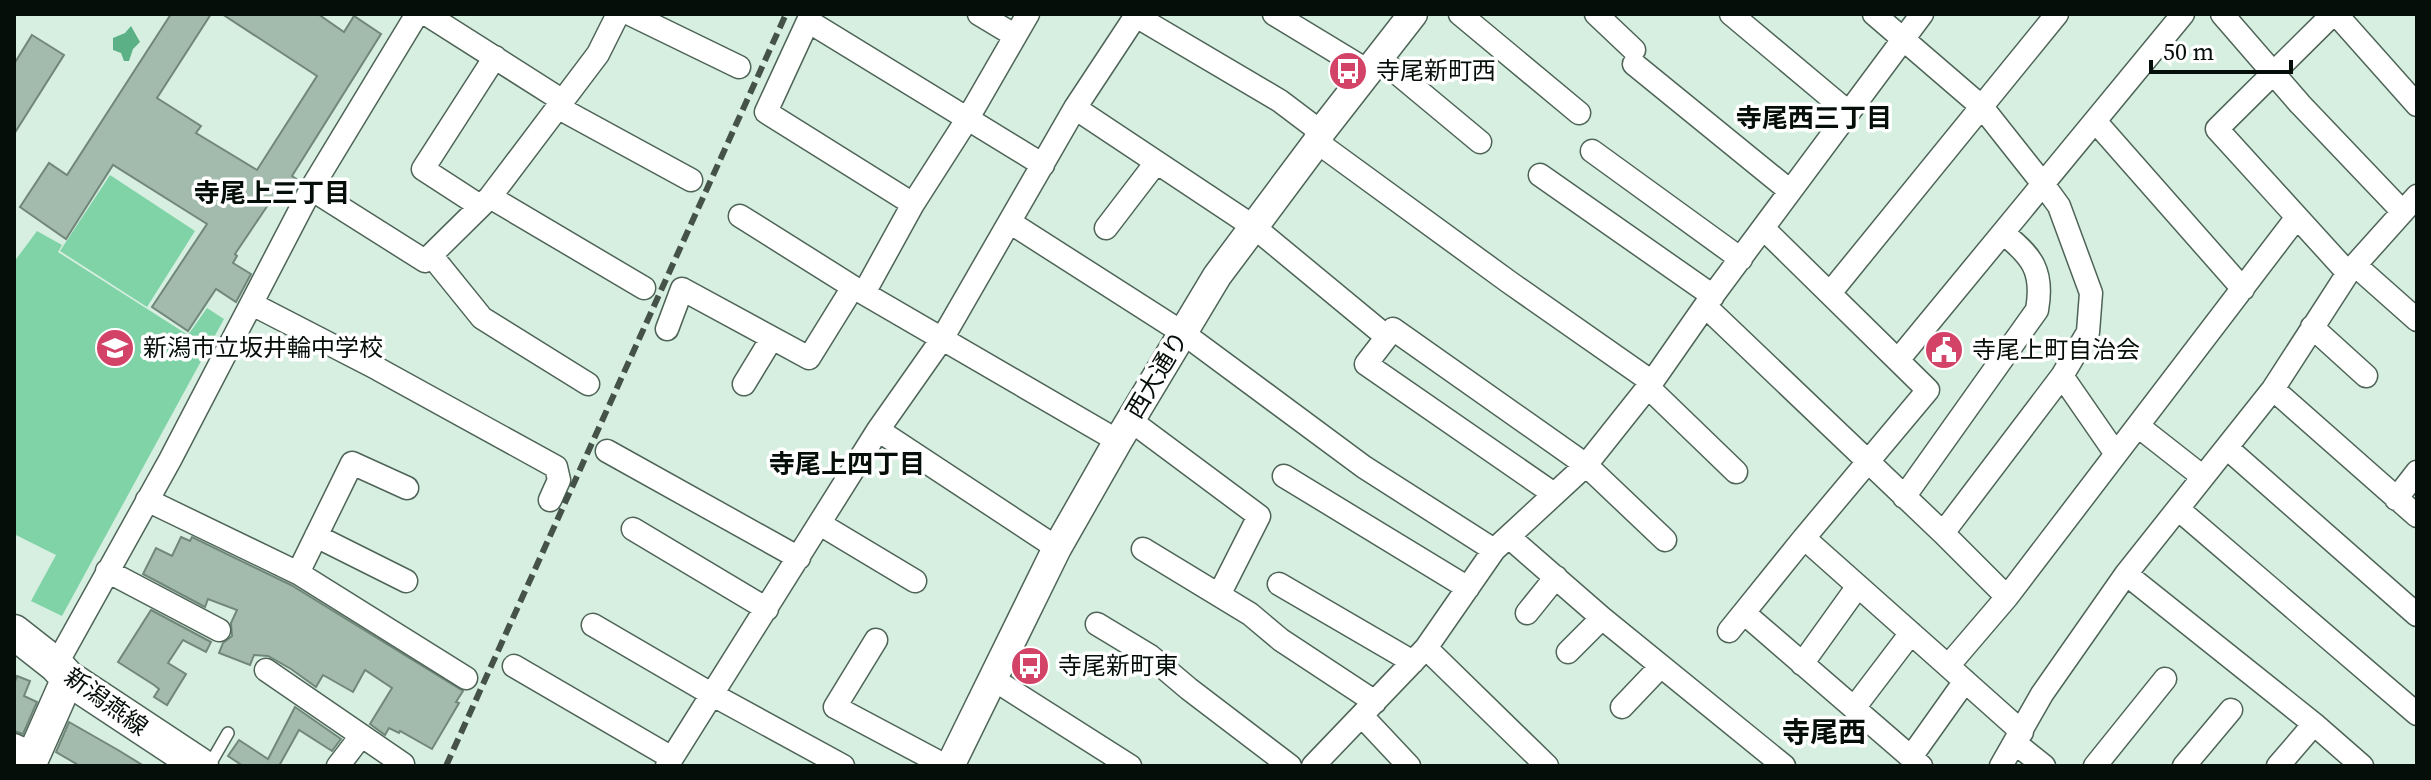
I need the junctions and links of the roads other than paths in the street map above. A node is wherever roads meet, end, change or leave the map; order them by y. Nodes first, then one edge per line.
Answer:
1 (618, 14) edge
2 (630, 14) edge
3 (979, 14) edge
4 (1028, 14) edge
5 (1274, 14) edge
6 (1413, 14) edge
7 (1460, 14) edge
8 (1596, 14) edge
9 (1731, 14) edge
10 (1874, 14) edge
11 (1922, 14) edge
12 (2057, 14) edge
13 (2183, 14) edge
14 (2222, 14) edge
15 (2334, 14) edge
16 (1136, 15) edge
17 (415, 16) edge
18 (1014, 35) junction
19 (1902, 38) junction
20 (495, 57) junction
21 (1374, 64) junction
22 (739, 67) dead end
23 (2273, 72) junction
24 (561, 105) junction
25 (2417, 105) edge
26 (1982, 107) junction
27 (1075, 108) junction
28 (1848, 112) junction
29 (1579, 113) dead end
30 (968, 118) junction
31 (2095, 121) junction
32 (1319, 137) junction
33 (1480, 142) dead end
34 (1592, 151) dead end
35 (1155, 164) junction
36 (1043, 165) junction
37 (1540, 175) dead end
38 (691, 180) dead end
39 (2043, 184) junction
40 (311, 189) junction
41 (1790, 191) junction
42 (485, 202) junction
43 (913, 204) junction
44 (2409, 204) edge
45 (740, 216) dead end
46 (2297, 217) junction
47 (1011, 223) junction
48 (1254, 227) junction
49 (1106, 228) dead end
50 (1764, 229) junction
51 (2003, 233) junction
52 (431, 255) junction
53 (1741, 259) junction
54 (2351, 269) junction
55 (644, 288) dead end
56 (2243, 289) junction
57 (858, 290) junction
58 (1830, 293) junction
59 (1709, 301) junction
60 (252, 304) junction
61 (2417, 320) edge
62 (2312, 327) junction
63 (667, 329) dead end
64 (1183, 333) junction
65 (1387, 337) junction
66 (772, 338) junction
67 (942, 339) junction
68 (1898, 360) junction
69 (2062, 376) junction
70 (2366, 376) dead end
71 (588, 384) dead end
72 (744, 384) dead end
73 (1650, 384) junction
74 (2273, 389) junction
75 (2138, 426) junction
76 (878, 430) junction
77 (1124, 430) junction
78 (2227, 448) junction
79 (607, 451) dead end
80 (2116, 454) junction
81 (1867, 463) junction
82 (1586, 465) junction
83 (1736, 472) dead end
84 (2417, 472) edge
85 (1284, 476) dead end
86 (2203, 477) junction
87 (407, 488) dead end
88 (1554, 494) junction
89 (1904, 497) junction
90 (2396, 499) junction
91 (147, 500) junction
92 (550, 500) dead end
93 (2178, 509) junction
94 (2417, 516) edge
95 (820, 524) junction
96 (633, 529) dead end
97 (1943, 533) junction
98 (316, 536) junction
99 (1804, 538) junction
100 (1665, 540) dead end
101 (1502, 544) junction
102 (1057, 548) junction
103 (1143, 549) dead end
104 (799, 558) junction
105 (107, 571) junction
106 (298, 573) junction
107 (2126, 574) junction
108 (1556, 577) junction
109 (406, 581) dead end
110 (915, 581) dead end
111 (1279, 584) dead end
112 (1858, 586) junction
113 (1468, 588) junction
114 (1219, 595) junction
115 (2007, 597) junction
116 (767, 609) junction
117 (1527, 613) dead end
118 (1744, 613) junction
119 (2417, 615) edge
120 (1602, 618) junction
121 (1097, 624) dead end
122 (593, 625) dead end
123 (219, 630) dead end
124 (1729, 631) dead end
125 (14, 632) edge
126 (1911, 633) junction
127 (876, 640) dead end
128 (1568, 652) dead end
129 (1420, 655) junction
130 (1802, 664) junction
131 (514, 666) dead end
132 (1661, 666) junction
133 (266, 670) dead end
134 (62, 671) junction
135 (1956, 673) junction
136 (466, 678) dead end
137 (993, 679) junction
138 (2165, 679) dead end
139 (713, 695) junction
140 (1622, 707) dead end
141 (1854, 708) junction
142 (1368, 709) junction
143 (2231, 710) dead end
144 (2417, 714) edge
145 (2314, 724) junction
146 (228, 733) dead end
147 (361, 736) junction
148 (2019, 737) junction
149 (26, 755) edge
150 (669, 762) edge
151 (1916, 762) edge
152 (403, 764) dead end
153 (201, 766) edge
154 (209, 766) edge
155 (338, 766) edge
156 (843, 766) edge
157 (948, 766) edge
158 (1130, 766) edge
159 (1290, 766) edge
160 (1313, 766) edge
161 (1409, 766) edge
162 (1547, 766) edge
163 (1784, 766) edge
164 (2001, 766) edge
165 (2044, 766) edge
166 (2095, 766) edge
167 (2184, 766) edge
168 (2278, 766) edge
169 (2362, 766) edge

1 - 24 street
2 - 22 street
3 - 18 street
4 - 18 street
5 - 21 street
6 - 21 street, 西大通り
7 - 29 street
8 - 41 street
9 - 28 street
10 - 19 street
11 - 19 street
12 - 26 street
13 - 31 street
14 - 23 street
15 - 23 street
15 - 25 street
16 - 27 street
16 - 32 street
17 - 20 street
17 - 40 street
18 - 30 street
19 - 26 street
19 - 28 street
20 - 24 street
20 - 42 street
21 - 32 street, 西大通り
21 - 33 street
23 - 44 street
23 - 46 street
24 - 38 street
24 - 42 street
26 - 39 street
26 - 58 street
27 - 35 street
27 - 36 street
28 - 41 street
30 - 36 street
30 - 43 street
30 - 43 street
31 - 39 street
31 - 56 street
32 - 48 street, 西大通り
32 - 73 street
34 - 53 street
35 - 48 street
35 - 49 street
36 - 47 street
37 - 59 street
39 - 51 street
39 - 69 street
40 - 52 street
40 - 60 street
41 - 50 street
42 - 52 street
42 - 55 street
43 - 57 street
44 - 54 street
45 - 57 street
46 - 54 street
46 - 56 street
47 - 64 street
47 - 67 street
48 - 64 street, 西大通り
48 - 65 street
50 - 53 street
50 - 58 street
51 - 68 street
51 - 89 street
52 - 71 street
53 - 59 street
54 - 61 street
54 - 62 street
56 - 75 street
57 - 66 street
57 - 67 street
58 - 68 street
59 - 73 street
59 - 81 street
60 - 91 street
60 - 92 street
62 - 70 street
62 - 74 street
63 - 66 street
64 - 77 street, 西大通り
64 - 101 street
65 - 82 street
65 - 88 street
66 - 72 street
67 - 76 street
67 - 77 street
68 - 81 street
69 - 80 street
69 - 97 street
73 - 82 street
73 - 83 street
74 - 78 street
74 - 90 street
75 - 80 street
75 - 86 street
76 - 95 street
76 - 102 street
77 - 102 street, 西大通り
77 - 114 street
78 - 86 street
78 - 119 street
79 - 104 street
80 - 115 street
81 - 89 street
81 - 99 street
82 - 88 street
82 - 100 street
84 - 90 street
85 - 113 street
86 - 93 street
87 - 98 street
88 - 101 street
89 - 97 street
90 - 94 street
91 - 105 street
91 - 106 street
93 - 107 street
93 - 144 street
95 - 104 street
95 - 110 street
96 - 116 street
97 - 115 street
98 - 106 street
98 - 109 street
99 - 112 street
99 - 118 street
101 - 108 street
101 - 113 street
102 - 137 street, 西大通り
103 - 114 street
104 - 116 street
105 - 123 street
105 - 134 street
106 - 136 street
107 - 145 street
107 - 148 street
108 - 117 street
108 - 120 street
111 - 129 street
112 - 126 street
112 - 130 street
113 - 129 street
114 - 142 street
115 - 135 street
116 - 139 street
118 - 124 street
118 - 130 street
120 - 128 street
120 - 132 street
121 - 159 street
122 - 139 street
125 - 134 main road, 新潟燕線
126 - 135 street
126 - 141 street
127 - 157 street
129 - 142 street
129 - 162 street
130 - 141 street
131 - 150 street
132 - 140 street
132 - 163 street
133 - 147 street
134 - 149 main road
134 - 153 main road, 新潟燕線
135 - 148 street
135 - 151 street
137 - 157 street, 西大通り
137 - 158 street
138 - 166 street
139 - 150 street
139 - 156 street
141 - 151 street
142 - 160 street
142 - 161 street
143 - 167 street
145 - 168 street
145 - 169 street
146 - 154 lane
147 - 152 street
147 - 155 street
148 - 164 street
148 - 165 street

